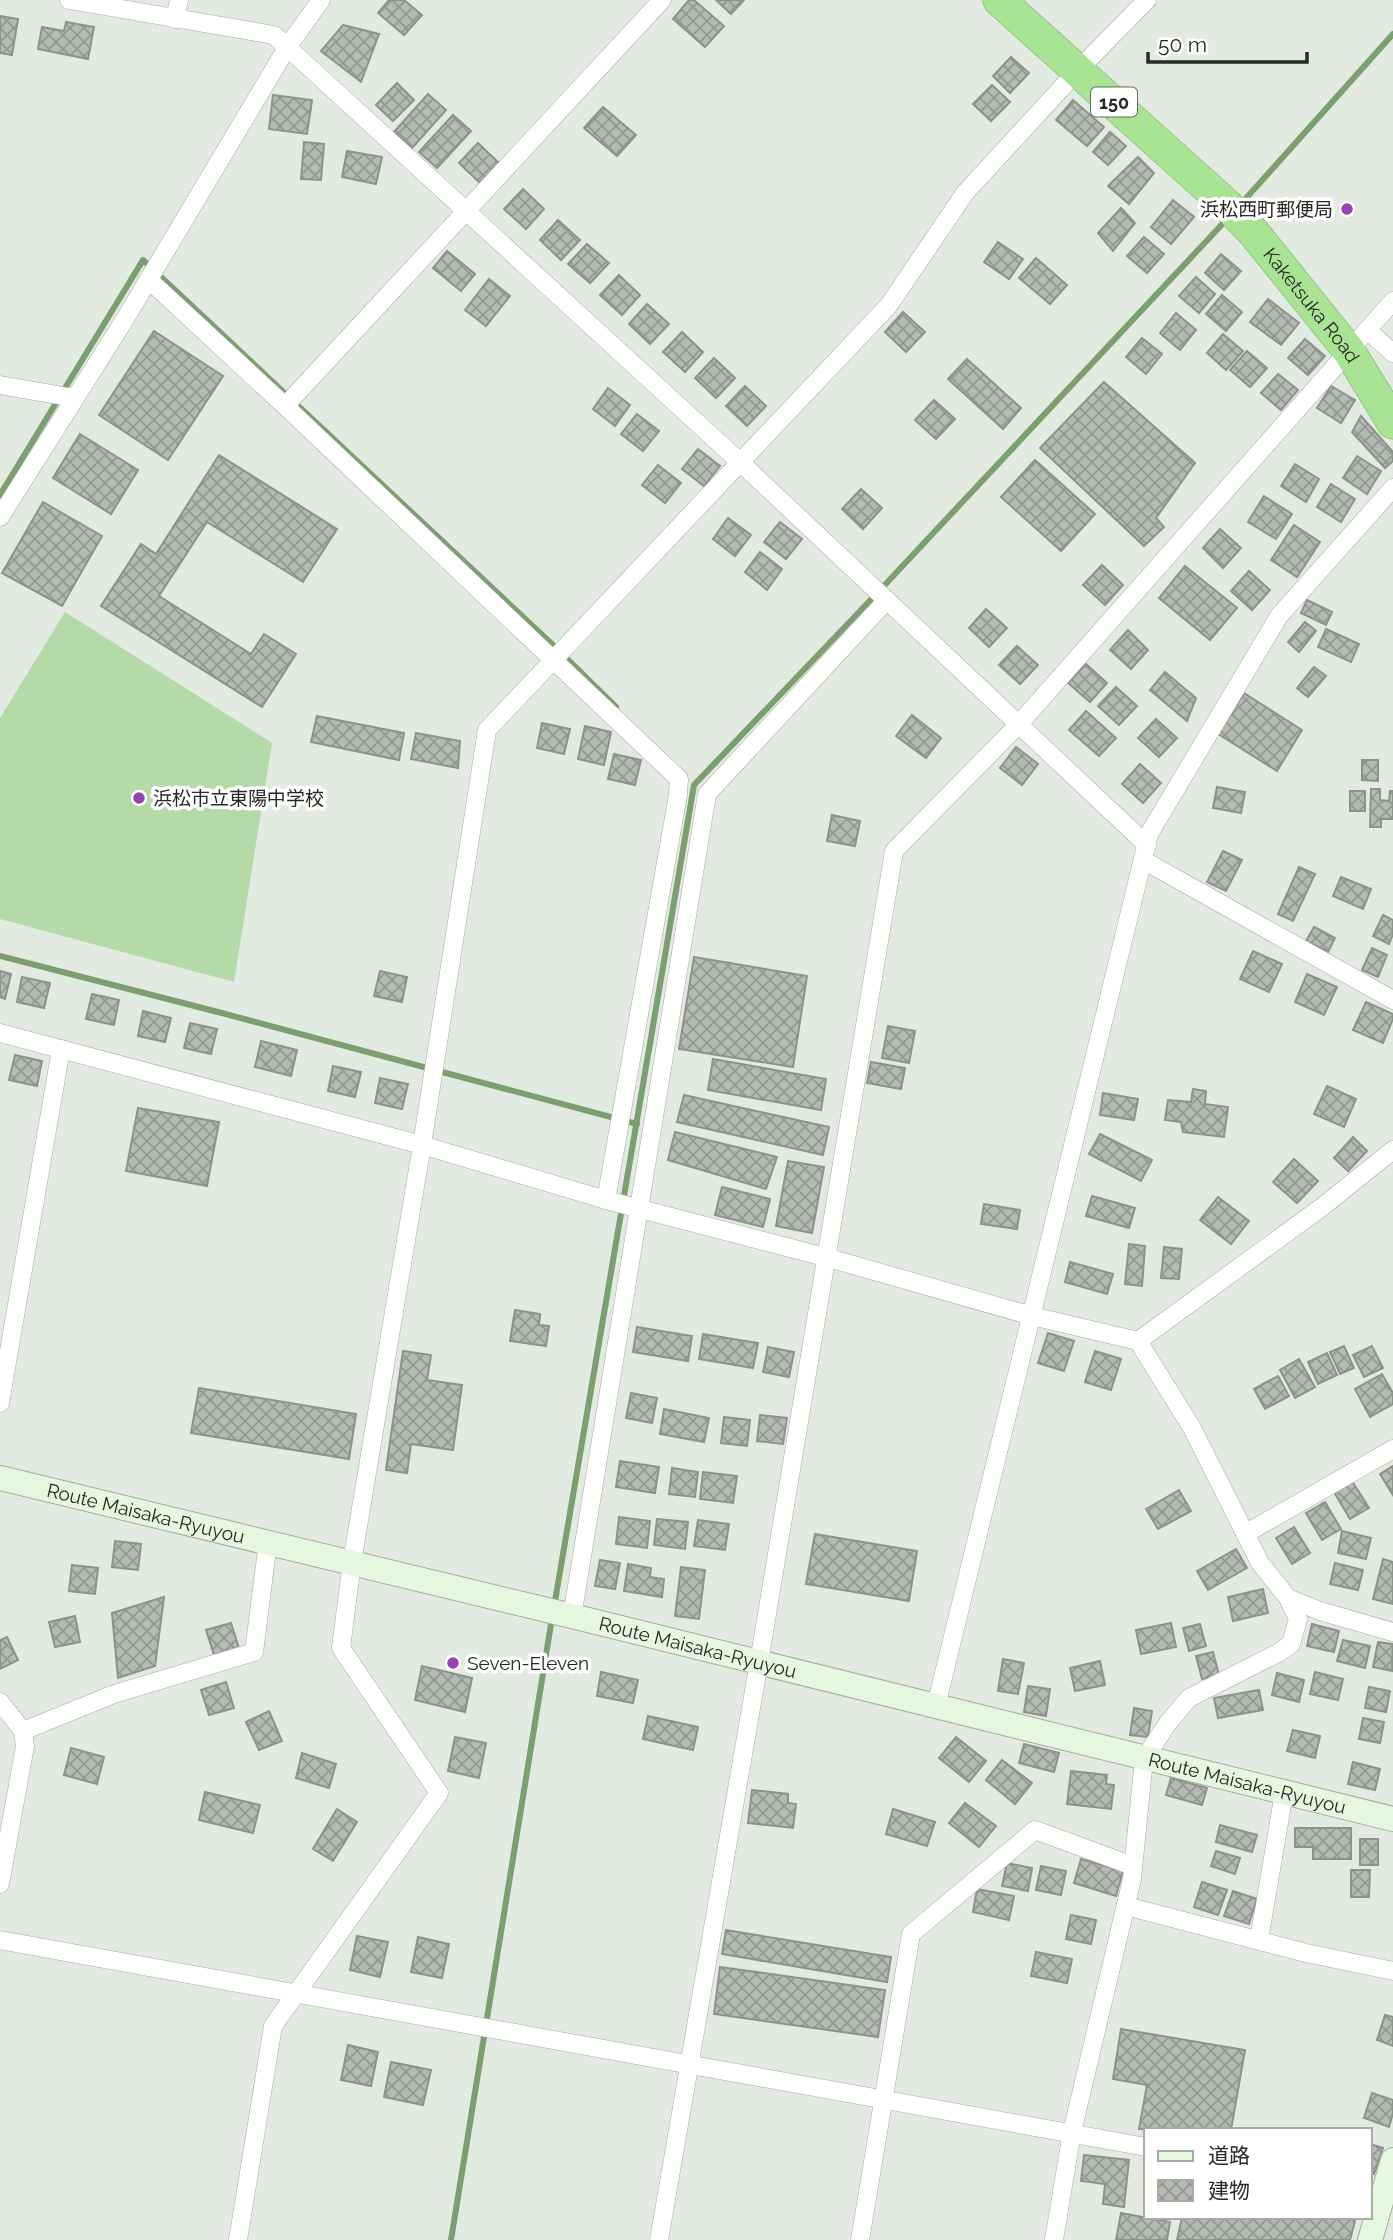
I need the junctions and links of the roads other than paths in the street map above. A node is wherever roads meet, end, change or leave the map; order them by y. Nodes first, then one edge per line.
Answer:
1 (69, 0) edge
2 (179, 0) edge
3 (321, 0) edge
4 (662, 0) edge
5 (999, 0) edge
6 (1147, 0) edge
7 (176, 19) junction
8 (288, 46) junction
9 (1078, 70) junction
10 (466, 212) junction
11 (149, 280) junction
12 (1393, 301) edge
13 (1358, 341) junction
14 (1393, 353) edge
15 (0, 385) edge
16 (75, 398) junction
17 (285, 405) junction
18 (1393, 424) edge
19 (741, 463) junction
20 (1393, 488) edge
21 (0, 517) edge
22 (882, 596) junction
23 (553, 661) junction
24 (1019, 724) junction
25 (1145, 853) junction
26 (1393, 1000) edge
27 (0, 1033) edge
28 (61, 1049) junction
29 (422, 1146) junction
30 (1393, 1150) edge
31 (606, 1200) junction
32 (640, 1209) junction
33 (825, 1257) junction
34 (1032, 1316) junction
35 (1138, 1341) junction
36 (0, 1403) edge
37 (1393, 1449) edge
38 (0, 1478) edge
39 (1245, 1534) junction
40 (268, 1542) junction
41 (352, 1563) junction
42 (1288, 1598) junction
43 (574, 1617) junction
44 (1393, 1632) edge
45 (759, 1662) junction
46 (0, 1702) edge
47 (936, 1706) junction
48 (23, 1731) junction
49 (1144, 1759) junction
50 (1284, 1793) junction
51 (1393, 1819) edge
52 (1133, 1866) junction
53 (0, 1884) edge
54 (1126, 1906) junction
55 (0, 1940) edge
56 (1259, 1940) junction
57 (1393, 1971) edge
58 (297, 1994) junction
59 (688, 2064) junction
60 (885, 2099) junction
61 (1072, 2132) junction
62 (1144, 2147) edge
63 (1393, 2160) edge
64 (1382, 2196) edge
65 (238, 2240) edge
66 (659, 2240) edge
67 (860, 2240) edge
68 (1054, 2240) edge
69 (1370, 2240) edge

1 - 7 street
2 - 7 street
3 - 8 street
4 - 10 street
5 - 9 highway, Kaketsuka Road / 150
6 - 9 street
7 - 8 street
8 - 10 street
8 - 11 street
9 - 13 highway, Kaketsuka Road / 150
9 - 19 street
10 - 17 street
10 - 19 street
11 - 16 street
11 - 17 street
12 - 13 street
13 - 14 street
13 - 18 highway, Kaketsuka Road / 150
13 - 24 street
15 - 16 street
16 - 21 street
17 - 23 street
19 - 22 street
19 - 23 street
20 - 25 street
22 - 24 street
22 - 32 street
23 - 29 street
23 - 31 street
24 - 25 street
24 - 33 street
25 - 26 street
25 - 34 street
27 - 28 street
28 - 29 street
28 - 36 street
29 - 31 street
29 - 41 street
30 - 35 street
31 - 32 street
32 - 33 street
32 - 43 street
33 - 34 street
33 - 45 street
34 - 35 street
34 - 47 street
35 - 39 street
37 - 39 street
38 - 40 main road, Route Maisaka-Ryuyou
39 - 42 street
40 - 41 main road, Route Maisaka-Ryuyou
40 - 48 street
41 - 43 main road, Route Maisaka-Ryuyou
41 - 58 street
42 - 44 street
42 - 49 street
43 - 45 main road, Route Maisaka-Ryuyou
45 - 47 main road, Route Maisaka-Ryuyou
45 - 59 street
46 - 48 street
47 - 49 main road, Route Maisaka-Ryuyou
48 - 53 street
49 - 50 main road, Route Maisaka-Ryuyou
49 - 52 street
50 - 51 main road, Route Maisaka-Ryuyou
50 - 56 street
52 - 54 street
52 - 60 street
54 - 56 street
54 - 61 street
55 - 58 street
56 - 57 street
58 - 59 street
58 - 65 street
59 - 60 street
59 - 66 street
60 - 61 street
60 - 67 street
61 - 62 street
61 - 68 street
63 - 64 main road
64 - 69 main road

